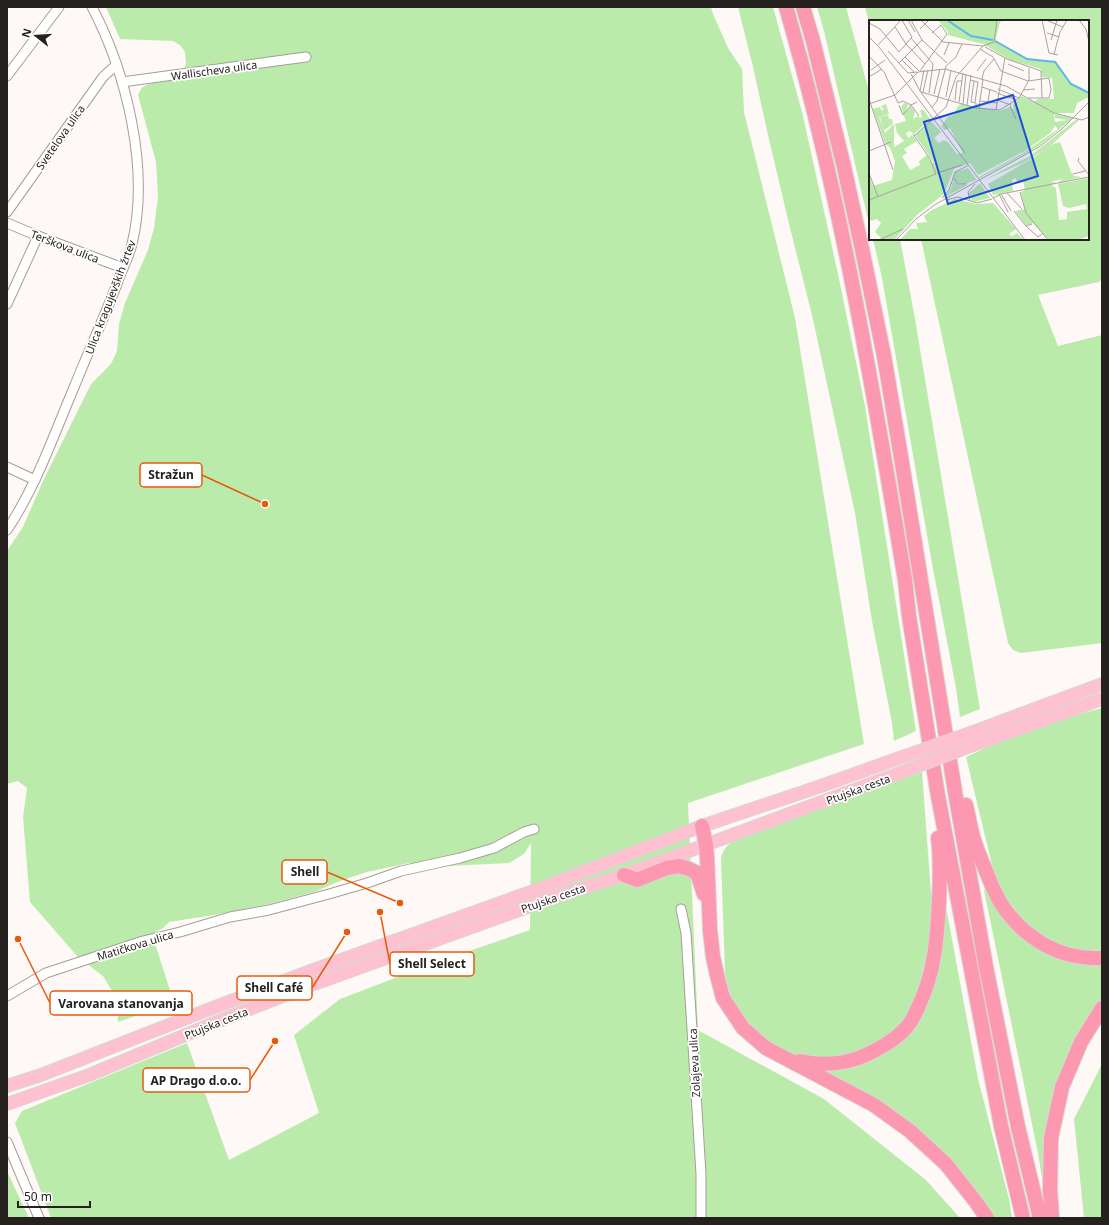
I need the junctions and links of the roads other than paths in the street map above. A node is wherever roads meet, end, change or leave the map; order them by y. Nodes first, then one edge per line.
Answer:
1 (59, 7) edge
2 (92, 7) edge
3 (786, 7) edge
4 (803, 7) edge
5 (306, 57) dead end
6 (116, 65) junction
7 (7, 76) edge
8 (122, 82) junction
9 (7, 212) edge
10 (7, 223) edge
11 (38, 236) junction
12 (123, 268) junction
13 (7, 304) edge
14 (7, 467) edge
15 (35, 480) junction
16 (11, 517) edge
17 (7, 530) edge
18 (1102, 684) edge
19 (1102, 699) edge
20 (955, 792) junction
21 (938, 796) junction
22 (702, 826) junction
23 (534, 829) dead end
24 (706, 845) junction
25 (624, 875) junction
26 (681, 909) dead end
27 (709, 913) junction
28 (1102, 958) edge
29 (7, 996) edge
30 (1102, 1008) edge
31 (784, 1057) junction
32 (7, 1086) edge
33 (7, 1104) edge
34 (7, 1142) edge
35 (38, 1218) edge
36 (701, 1218) edge
37 (987, 1218) edge
38 (1023, 1218) edge
39 (1040, 1218) edge
40 (1052, 1218) edge

1 - 7 street
2 - 6 street, Ulica kragujevških žrtev
3 - 21 highway
4 - 20 highway
5 - 8 street, Wallischeva ulica
6 - 8 street, Ulica kragujevških žrtev
6 - 9 street, Svetelova ulica
8 - 12 street, Ulica kragujevških žrtev
10 - 11 street, Terškova ulica
11 - 12 street, Terškova ulica
11 - 13 street
12 - 15 street, Ulica kragujevških žrtev
14 - 15 street
15 - 16 street, Ulica kragujevških žrtev
16 - 17 street, Ulica kragujevških žrtev
18 - 22 main road, Ptujska cesta, bridge
19 - 24 main road, Ptujska cesta, bridge
20 - 28 highway
20 - 39 highway
21 - 31 highway
21 - 38 highway
22 - 24 highway
22 - 32 main road, Ptujska cesta
23 - 29 street, Matičkova ulica
24 - 25 main road, Ptujska cesta
24 - 27 highway
25 - 27 highway
25 - 33 main road, Ptujska cesta
26 - 36 street, Zolajeva ulica
27 - 31 highway
30 - 40 highway
31 - 37 highway
34 - 35 street

